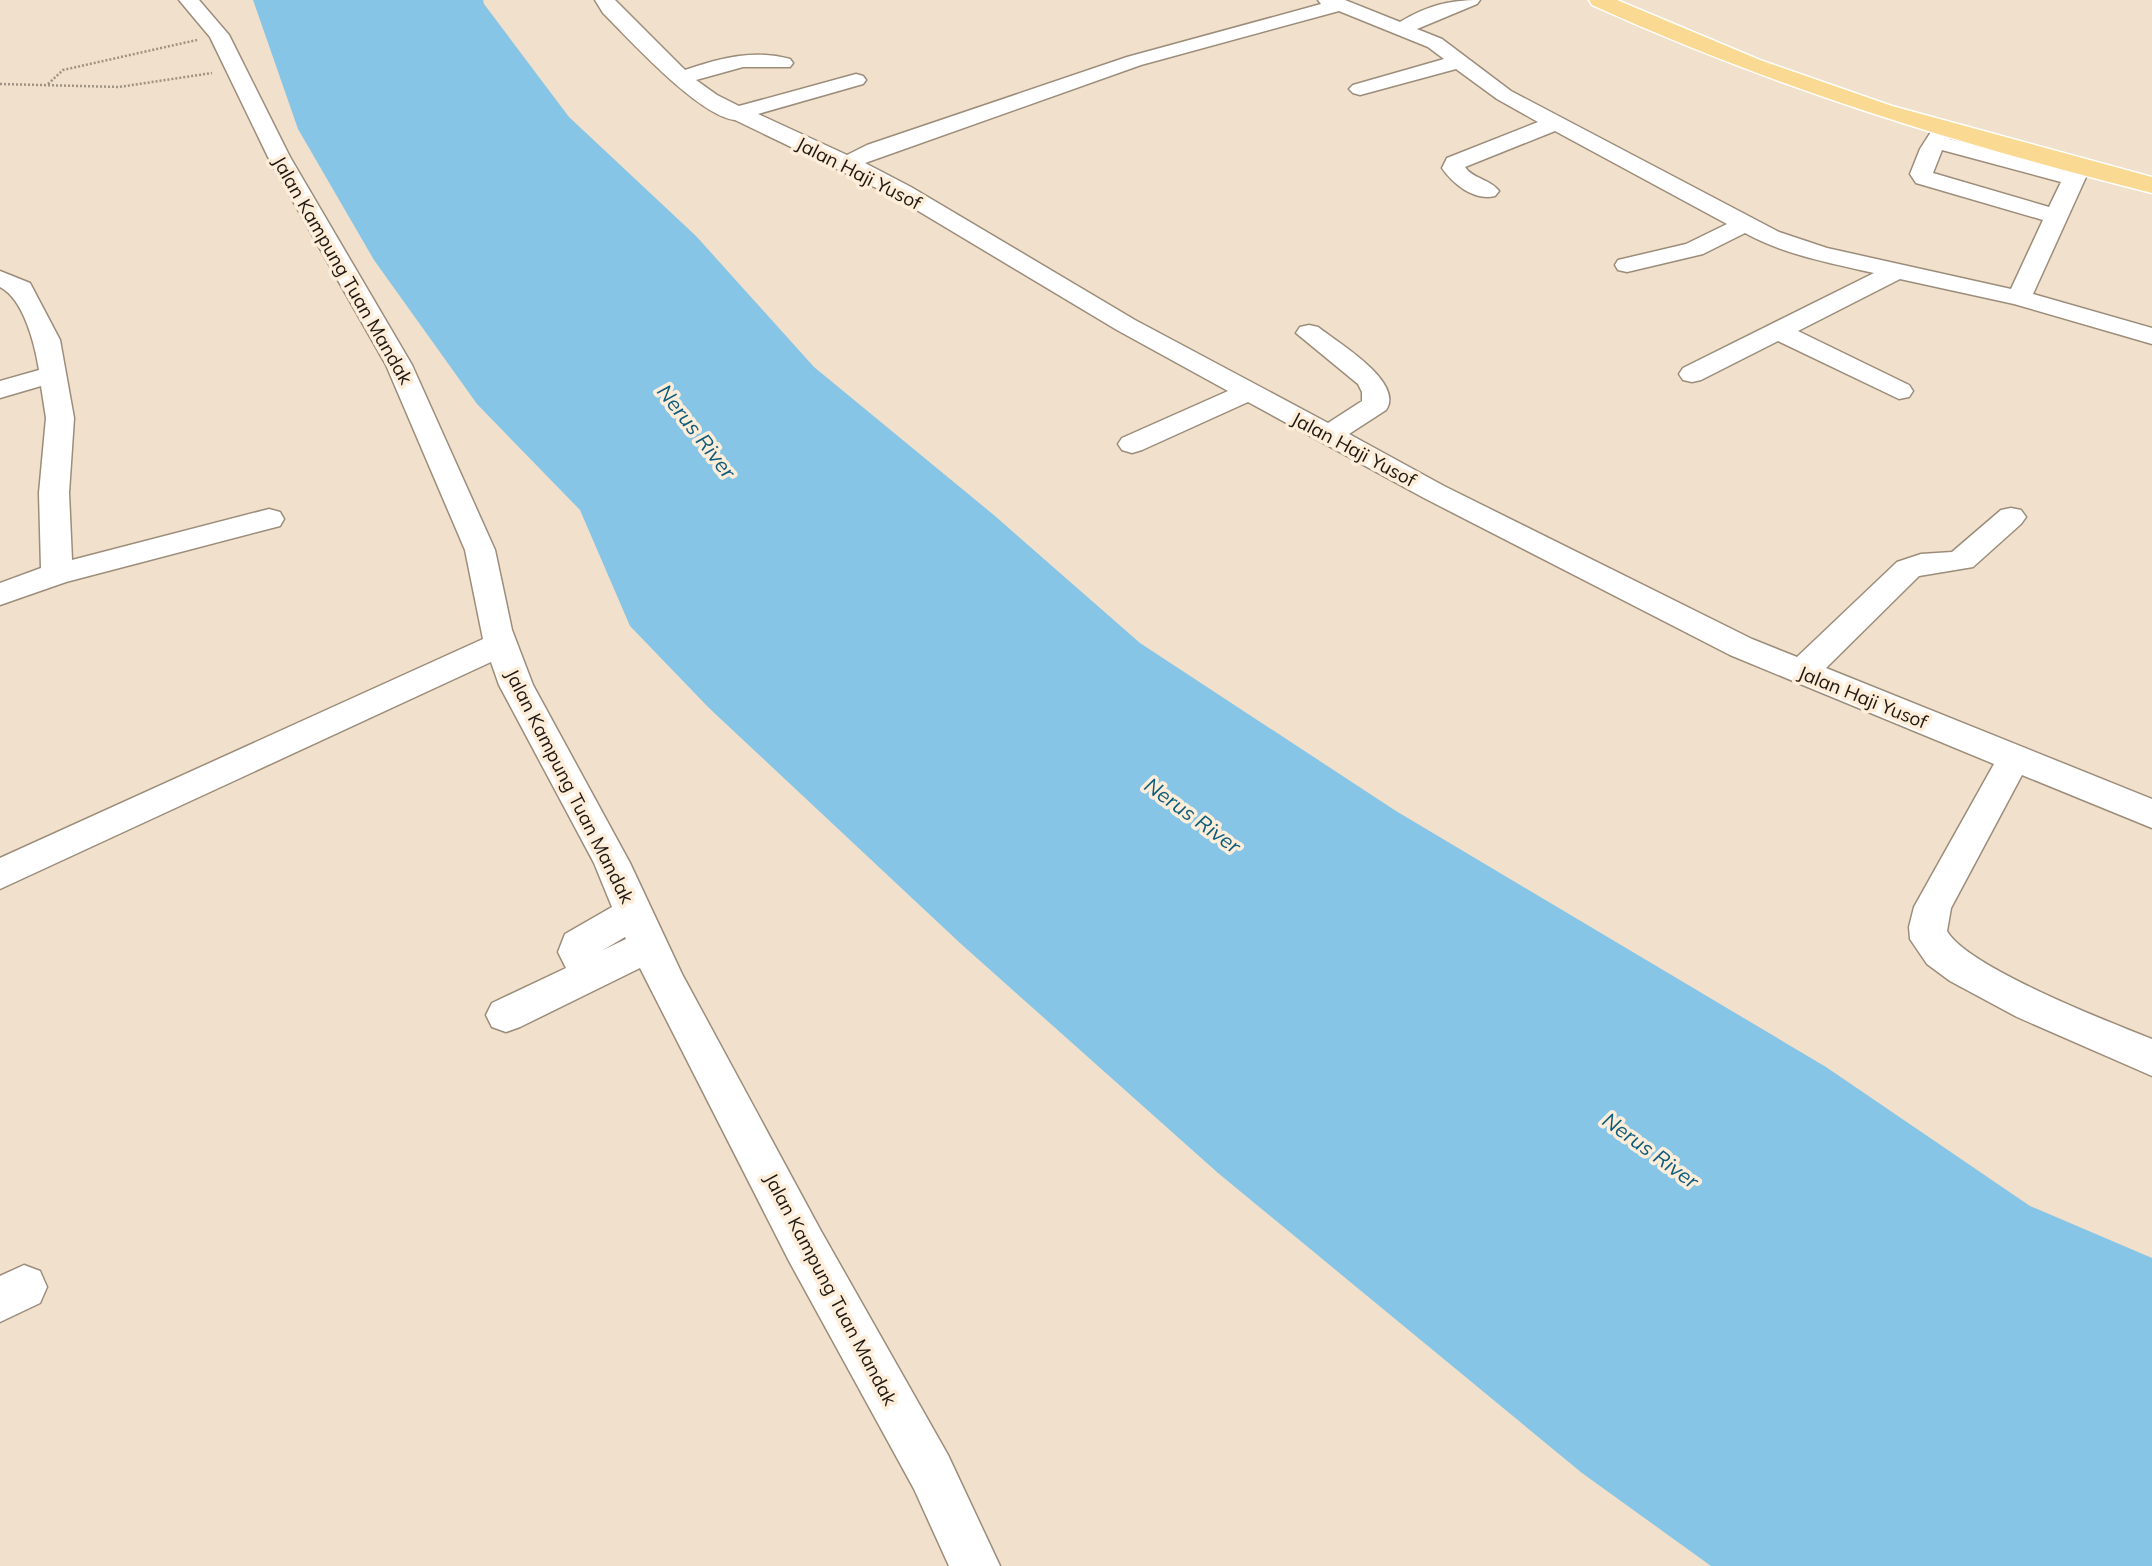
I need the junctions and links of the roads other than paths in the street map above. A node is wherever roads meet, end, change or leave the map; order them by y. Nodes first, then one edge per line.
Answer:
1 (189, 0) edge
2 (605, 0) edge
3 (1470, 0) edge
4 (1600, 0) edge
5 (1333, 2) edge
6 (1402, 29) junction
7 (1460, 61) junction
8 (783, 63) dead end
9 (681, 78) junction
10 (856, 80) dead end
11 (1360, 89) dead end
12 (734, 114) junction
13 (1553, 124) junction
14 (1940, 136) junction
15 (848, 163) junction
16 (2077, 172) junction
17 (2152, 185) edge
18 (1488, 191) dead end
19 (2057, 217) junction
20 (1745, 224) junction
21 (1627, 265) dead end
22 (1896, 271) junction
23 (0, 278) edge
24 (2019, 298) junction
25 (1779, 331) junction
26 (1309, 332) dead end
27 (2152, 335) edge
28 (53, 374) junction
29 (1692, 374) dead end
30 (0, 390) edge
31 (1899, 391) dead end
32 (1248, 392) junction
33 (1329, 435) junction
34 (1132, 444) dead end
35 (2011, 517) dead end
36 (269, 519) dead end
37 (57, 574) junction
38 (0, 594) edge
39 (501, 644) junction
40 (1802, 672) junction
41 (2014, 757) junction
42 (2152, 814) edge
43 (0, 874) edge
44 (640, 930) junction
45 (506, 1014) dead end
46 (2152, 1058) edge
47 (975, 1566) edge

1 - 39 street, Jalan Kampung Tuan Mandak
2 - 9 street, Jalan Haji Yusof
3 - 6 street
4 - 14 main road
5 - 6 street
5 - 15 street
6 - 7 street
7 - 11 street
7 - 13 street
8 - 9 street
9 - 12 street, Jalan Haji Yusof
10 - 12 street
12 - 15 street, Jalan Haji Yusof
13 - 18 street
13 - 20 street
14 - 16 main road
14 - 19 street
15 - 32 street, Jalan Haji Yusof
16 - 17 main road
16 - 19 street
19 - 24 street
20 - 21 street
20 - 22 street
22 - 24 street
22 - 25 street
23 - 28 street
24 - 27 street
25 - 29 street
25 - 31 street
26 - 33 street
28 - 30 street
28 - 37 street
32 - 33 street, Jalan Haji Yusof
32 - 34 street
33 - 40 street, Jalan Haji Yusof
35 - 40 street
36 - 37 street
37 - 38 street
39 - 43 street
39 - 44 street, Jalan Kampung Tuan Mandak
40 - 41 street, Jalan Haji Yusof
41 - 42 street, Jalan Haji Yusof
41 - 46 street
44 - 45 street
44 - 47 street, Jalan Kampung Tuan Mandak

